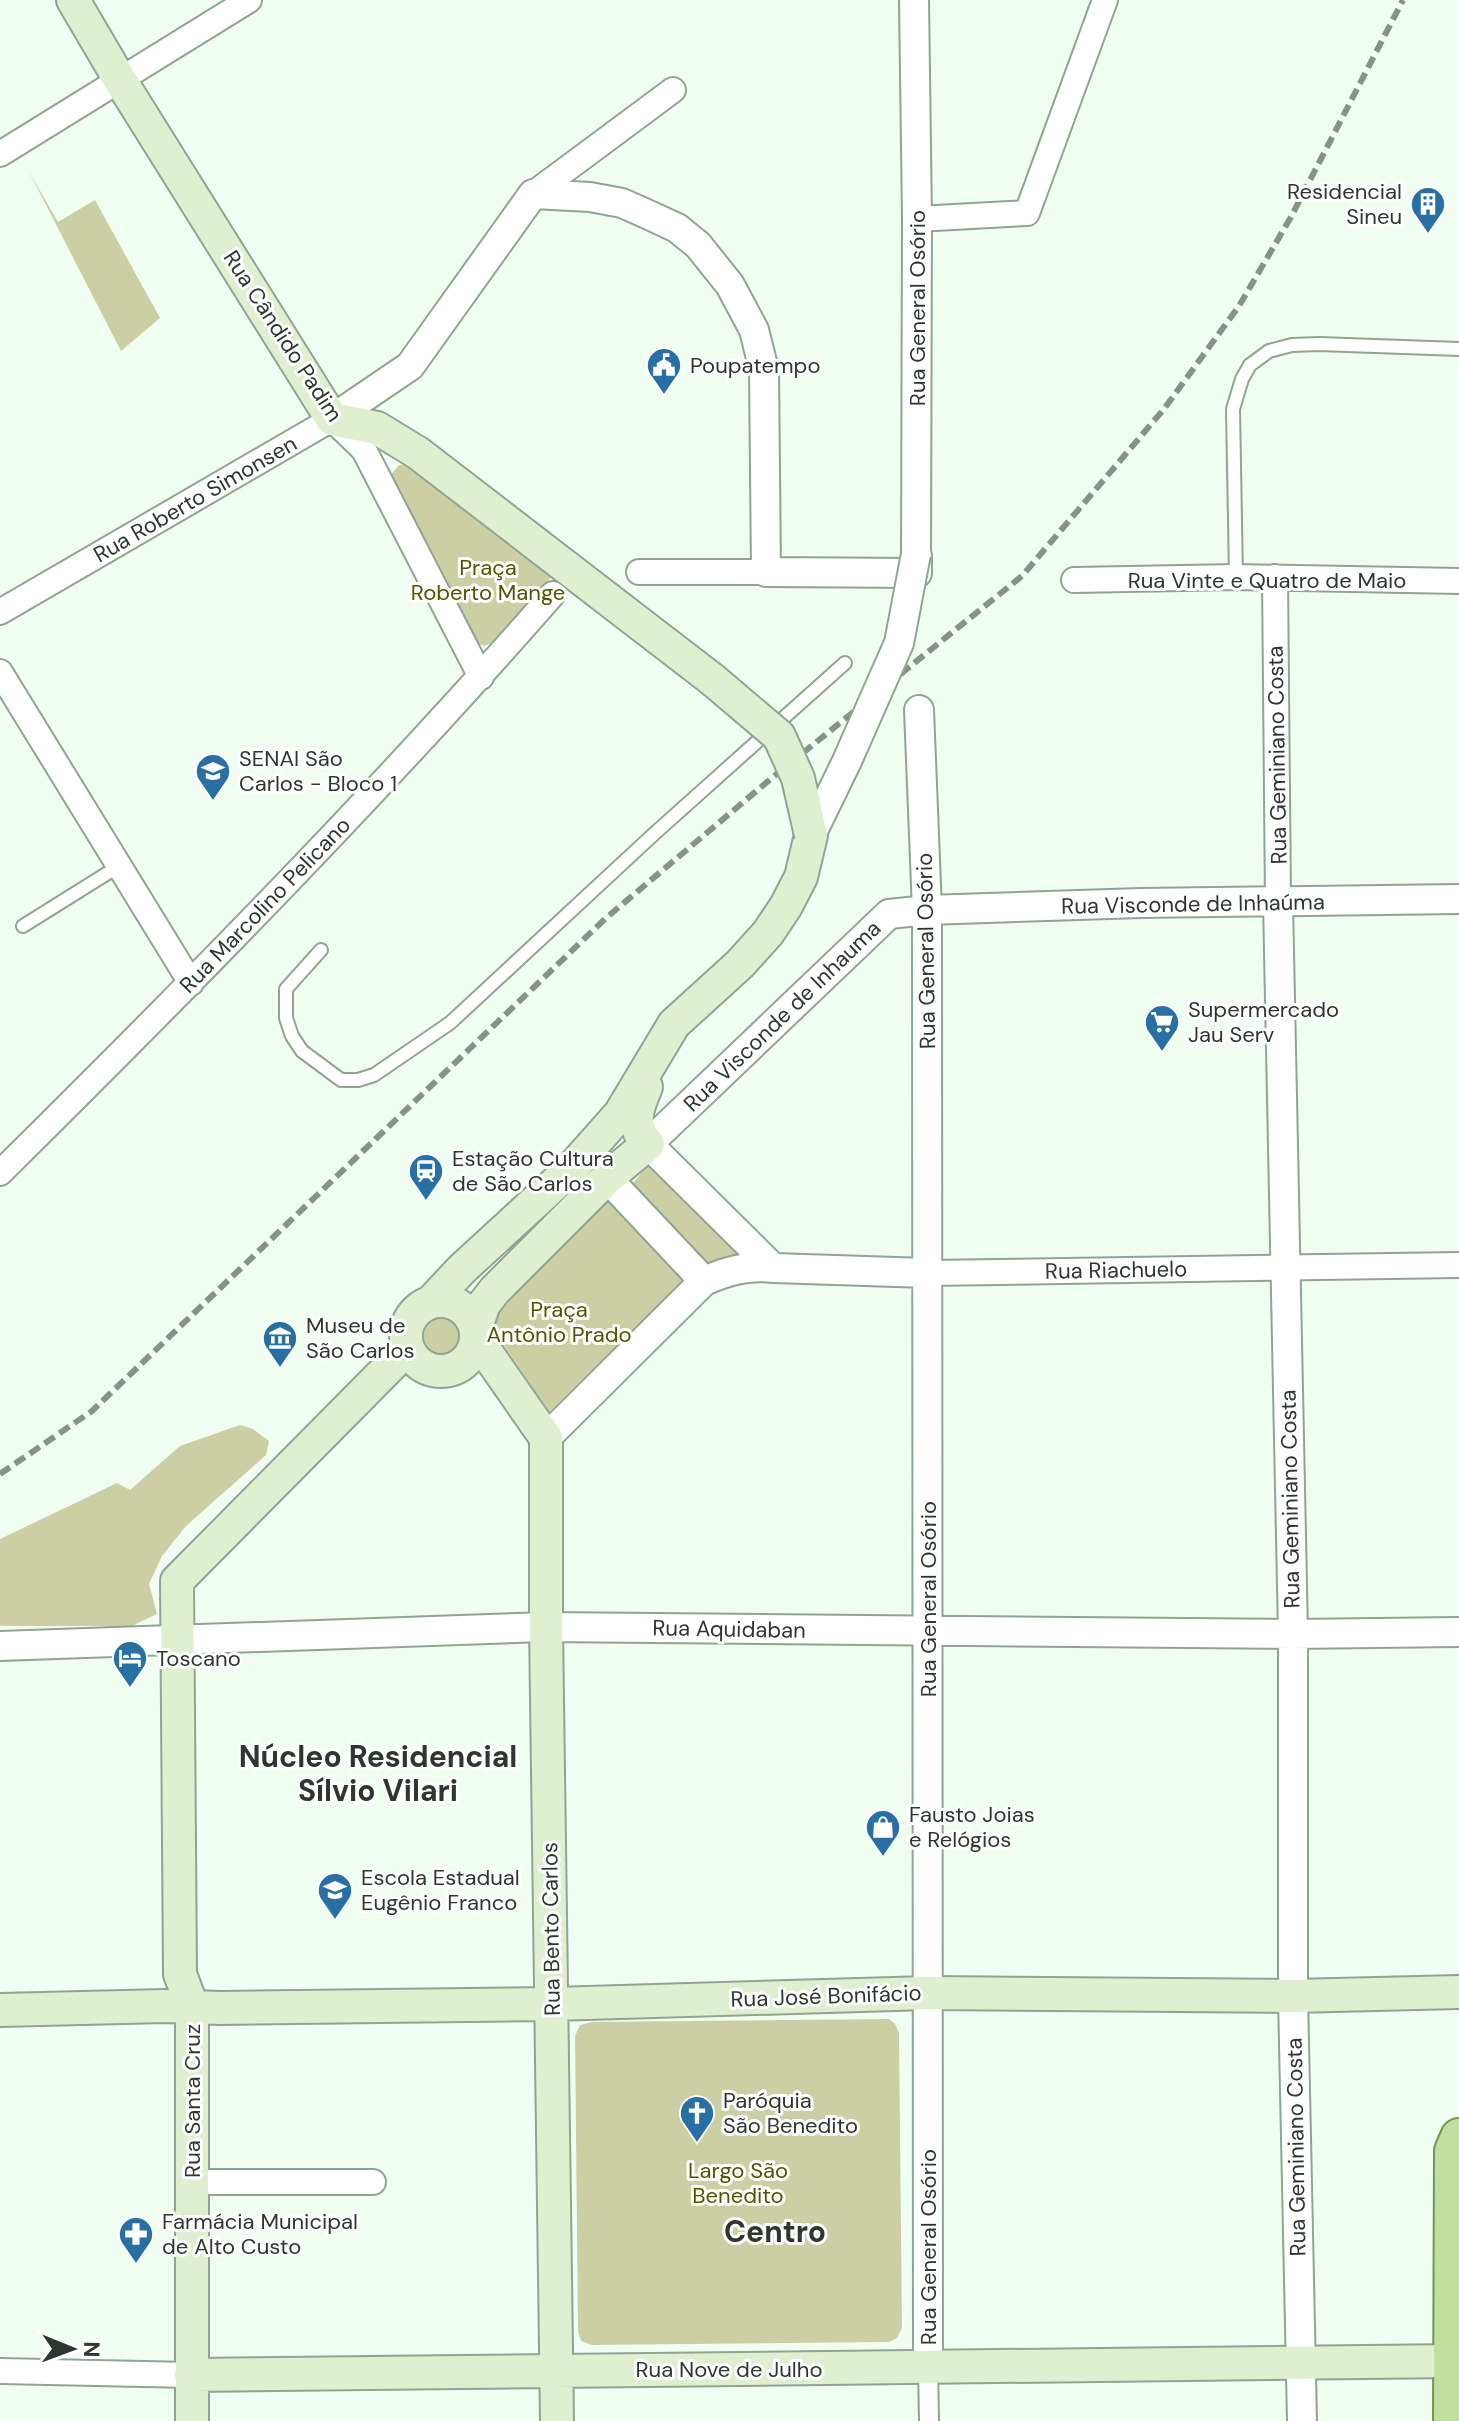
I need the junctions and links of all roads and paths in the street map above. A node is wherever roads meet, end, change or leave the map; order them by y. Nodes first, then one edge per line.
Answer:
1 (73, 0) edge
2 (249, 0) edge
3 (914, 0) edge
4 (1105, 0) edge
5 (120, 80) junction
6 (673, 90) dead end
7 (0, 154) edge
8 (533, 194) junction
9 (917, 219) junction
10 (1459, 349) edge
11 (332, 419) junction
12 (917, 559) junction
13 (639, 572) dead end
14 (766, 572) junction
15 (1236, 577) junction
16 (1275, 577) junction
17 (1074, 580) dead end
18 (1459, 581) edge
19 (553, 594) dead end
20 (0, 612) edge
21 (845, 663) dead end
22 (0, 672) edge
23 (481, 677) junction
24 (919, 710) dead end
25 (811, 835) junction
26 (119, 866) junction
27 (1459, 899) edge
28 (1278, 902) junction
29 (927, 910) junction
30 (23, 926) dead end
31 (321, 950) dead end
32 (191, 983) junction
33 (666, 1036) junction
34 (648, 1144) junction
35 (0, 1173) edge
36 (607, 1178) junction
37 (1459, 1265) edge
38 (1285, 1266) junction
39 (773, 1268) junction
40 (927, 1273) junction
41 (704, 1281) junction
42 (432, 1301) junction
43 (476, 1333) junction
44 (408, 1348) junction
45 (546, 1438) junction
46 (546, 1627) junction
47 (928, 1631) junction
48 (1459, 1632) edge
49 (1293, 1634) junction
50 (177, 1639) junction
51 (0, 1646) edge
52 (1459, 1992) edge
53 (928, 1993) junction
54 (1293, 1996) junction
55 (553, 2004) junction
56 (192, 2006) junction
57 (0, 2010) edge
58 (1459, 2137) edge
59 (192, 2182) junction
60 (373, 2182) dead end
61 (1456, 2361) edge
62 (1301, 2363) junction
63 (928, 2367) junction
64 (557, 2370) junction
65 (0, 2371) edge
66 (191, 2375) junction
67 (192, 2421) edge
68 (557, 2421) edge
69 (929, 2421) edge
70 (1302, 2421) edge
71 (1452, 2421) edge

1 - 5 main road, Rua Cândido Padim
2 - 5 street
3 - 9 street, Rua General Osório
4 - 9 street
5 - 7 street
5 - 11 main road, Rua Cândido Padim
6 - 8 street, Rua Roberto Simonsen
8 - 11 street, Rua Roberto Simonsen
8 - 14 street
9 - 12 street, Rua General Osório
10 - 15 lane
11 - 20 street, Rua Roberto Simonsen
11 - 23 street, Rua Cândido Padim
11 - 25 main road, bridge
12 - 14 street
12 - 25 street, Rua General Osório, bridge
13 - 14 street
15 - 16 street, Rua Vinte e Quatro de Maio
15 - 17 street, Rua Vinte e Quatro de Maio
16 - 18 street, Rua Vinte e Quatro de Maio
16 - 28 street, Rua Geminiano Costa
19 - 23 street, Rua Marcolino Pelicano
21 - 31 lane
22 - 26 street
23 - 32 street, Rua Marcolino Pelicano
24 - 29 street, Rua General Osório
25 - 33 main road
26 - 30 lane
26 - 32 street
27 - 28 street, Rua Visconde de Inhaúma
28 - 29 street, Rua Visconde de Inhaúma
28 - 38 street, Rua Geminiano Costa
29 - 34 street, Rua Visconde de Inhauma
29 - 40 street, Rua General Osório
32 - 35 street, Rua Marcolino Pelicano
33 - 34 main road
33 - 42 main road
34 - 36 main road
34 - 39 street
36 - 41 street
36 - 43 main road
37 - 38 street, Rua Riachuelo
38 - 40 street, Rua Riachuelo
38 - 49 street, Rua Geminiano Costa
39 - 40 street, Rua Riachuelo
39 - 41 street
40 - 47 street, Rua General Osório
41 - 45 street
42 - 43 main road
42 - 44 main road
43 - 44 main road
43 - 45 main road
44 - 50 main road
45 - 46 main road, Rua Bento Carlos
46 - 47 street, Rua Aquidaban
46 - 50 street, Rua Aquidaban
46 - 55 main road, Rua Bento Carlos
47 - 49 street, Rua Aquidaban
47 - 53 street, Rua General Osório
48 - 49 street, Rua Aquidaban
49 - 54 street, Rua Geminiano Costa
50 - 51 street, Rua Aquidaban
50 - 56 main road, Rua Santa Cruz
52 - 54 main road, Rua José Bonifácio
53 - 54 main road, Rua José Bonifácio
53 - 55 main road, Rua José Bonifácio
53 - 63 street, Rua General Osório
54 - 62 street, Rua Geminiano Costa
55 - 56 main road, Rua José Bonifácio
55 - 64 main road, Rua Bento Carlos
56 - 57 main road, Rua José Bonifácio
56 - 59 main road, Rua Santa Cruz
58 - 61 main road
59 - 60 street
59 - 66 main road, Rua Santa Cruz
61 - 62 main road, Rua Nove de Julho
61 - 71 main road
62 - 63 main road, Rua Nove de Julho
62 - 70 street, Rua Geminiano Costa
63 - 64 main road, Rua Nove de Julho
63 - 69 street, Rua General Osório
64 - 66 main road, Rua Nove de Julho
64 - 68 main road, Rua Bento Carlos
65 - 66 street, Rua Nove de Julho
66 - 67 main road, Rua Santa Cruz

